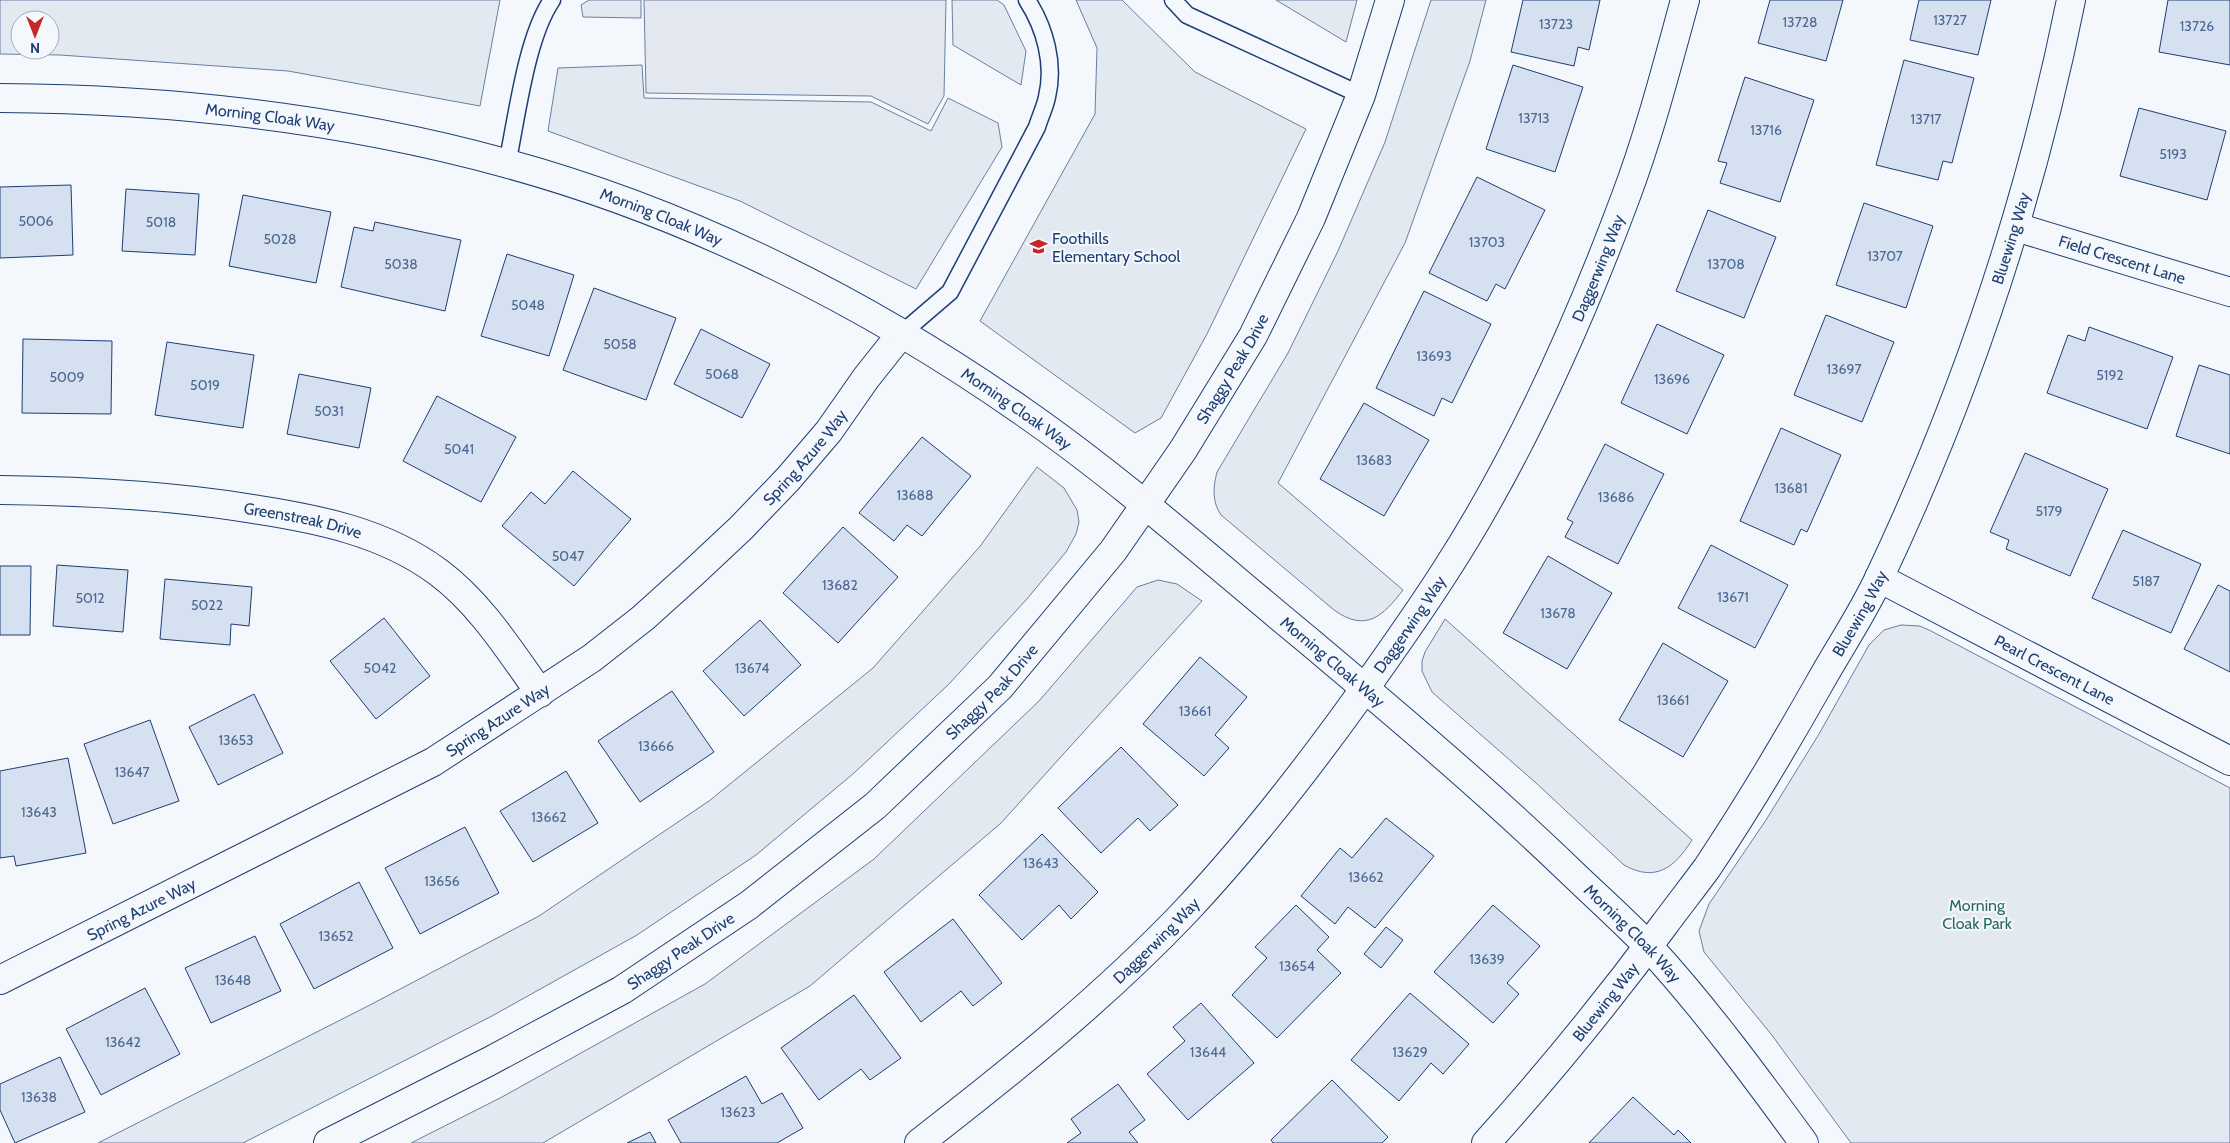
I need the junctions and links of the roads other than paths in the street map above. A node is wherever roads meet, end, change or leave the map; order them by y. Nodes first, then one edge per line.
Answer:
1 (552, 0) edge
2 (1027, 0) edge
3 (1173, 0) edge
4 (1390, 0) edge
5 (1685, 0) edge
6 (2071, 0) edge
7 (1362, 94) junction
8 (0, 98) edge
9 (507, 164) junction
10 (2016, 227) junction
11 (2230, 292) edge
12 (901, 334) junction
13 (0, 490) edge
14 (1145, 505) junction
15 (1879, 578) junction
16 (1366, 688) junction
17 (540, 693) junction
18 (2230, 761) edge
19 (1648, 946) junction
20 (0, 980) edge
21 (328, 1143) edge
22 (919, 1143) edge
23 (1486, 1143) edge
24 (1804, 1143) edge

1 - 9 lane
2 - 12 lane
3 - 7 lane
4 - 7 street, Shaggy Peak Drive
5 - 16 street, Daggerwing Way
6 - 10 street, Bluewing Way
7 - 14 street, Shaggy Peak Drive
8 - 9 street, Morning Cloak Way
9 - 12 street, Morning Cloak Way
10 - 11 street, Field Crescent Lane
10 - 15 street, Bluewing Way
12 - 14 street, Morning Cloak Way
12 - 17 street, Spring Azure Way
13 - 17 street, Greenstreak Drive
14 - 16 street, Morning Cloak Way
14 - 21 street, Shaggy Peak Drive
15 - 18 street, Pearl Crescent Lane
15 - 19 street, Bluewing Way
16 - 19 street, Morning Cloak Way
16 - 22 street, Daggerwing Way
17 - 20 street, Spring Azure Way
19 - 23 street, Bluewing Way
19 - 24 street, Morning Cloak Way

